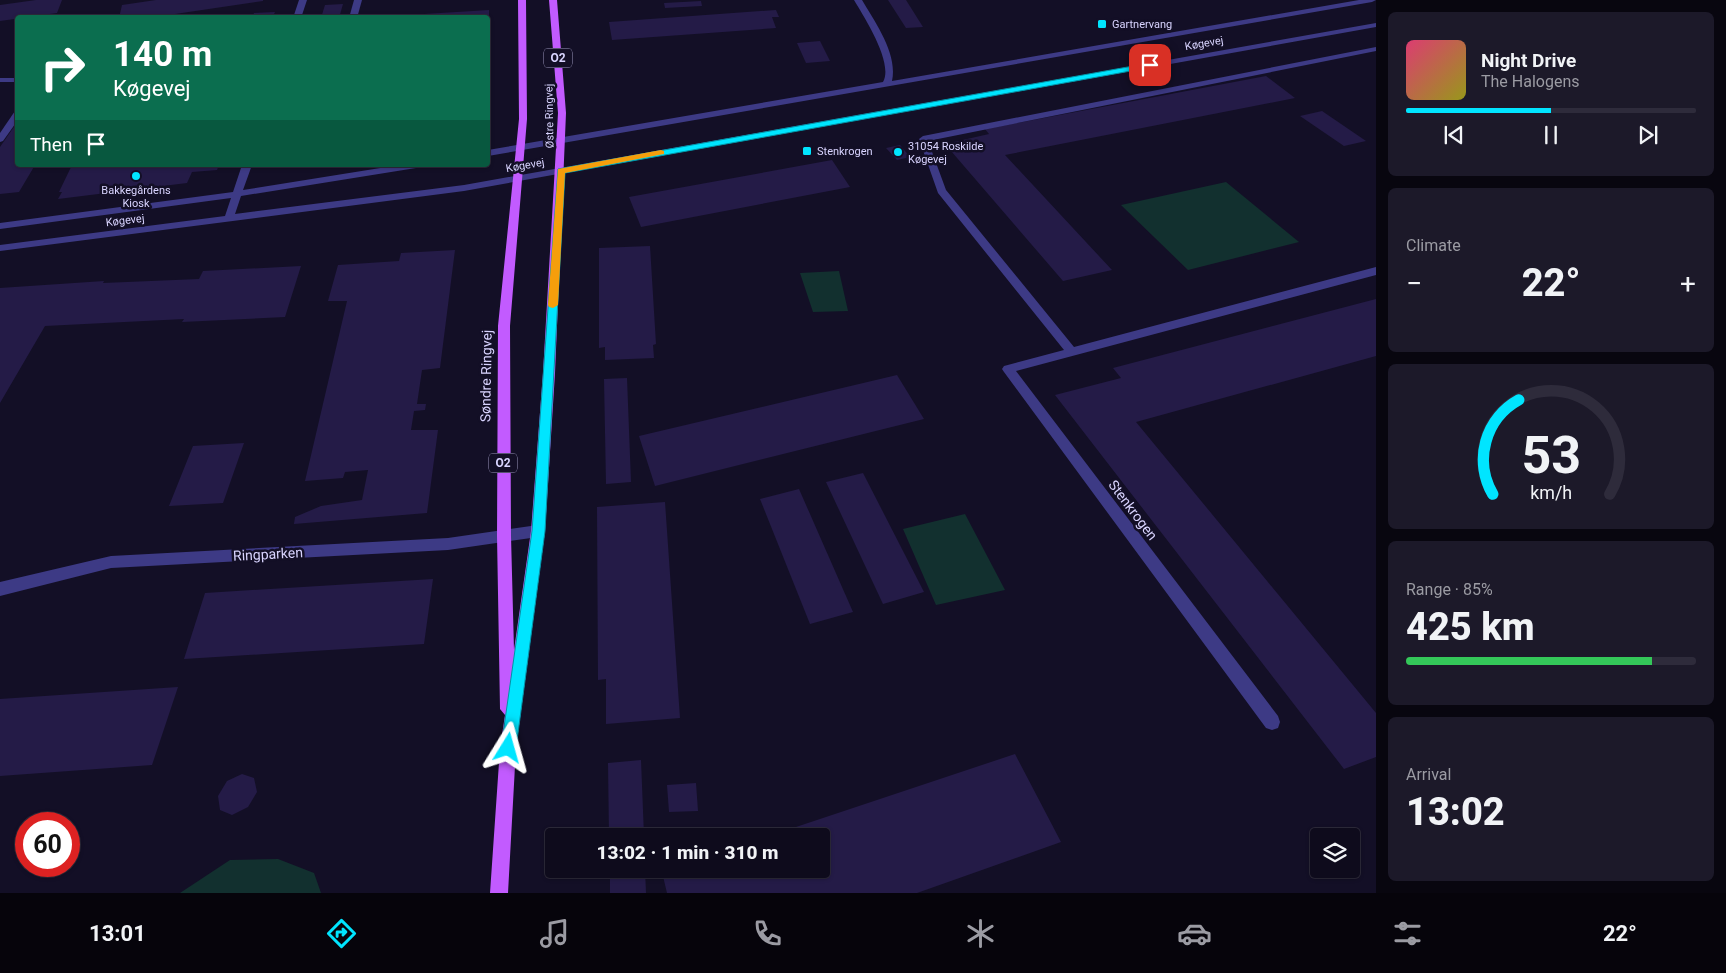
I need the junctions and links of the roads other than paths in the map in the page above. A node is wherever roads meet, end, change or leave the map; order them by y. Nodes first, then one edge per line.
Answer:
1 (304, 0) edge
2 (358, 0) edge
3 (553, 0) edge
4 (858, 0) edge
5 (1372, 0) edge
6 (522, 2) edge
7 (299, 15) edge
8 (354, 15) edge
9 (1373, 25) edge
10 (1376, 49) edge
11 (0, 80) edge
12 (15, 80) edge
13 (885, 85) junction
14 (15, 117) edge
15 (0, 139) edge
16 (562, 140) junction
17 (521, 147) junction
18 (490, 153) edge
19 (246, 167) edge
20 (404, 167) edge
21 (561, 171) junction
22 (517, 179) junction
23 (237, 194) junction
24 (229, 219) junction
25 (0, 226) edge
26 (0, 248) edge
27 (1376, 271) edge
28 (1071, 351) junction
29 (538, 531) junction
30 (504, 536) junction
31 (0, 589) edge
32 (1272, 722) dead end
33 (508, 748) junction
34 (499, 893) edge

1 - 7 street
2 - 8 street
3 - 16 main road, Østre Ringvej / O2
4 - 13 street
5 - 13 street, Køgevej
6 - 17 main road, Søndre Ringvej / O2
9 - 21 street, Køgevej
10 - 28 street
11 - 12 street
13 - 16 street, Køgevej
14 - 15 street
16 - 17 street, Køgevej
16 - 21 main road, Østre Ringvej / O2
17 - 18 street, Køgevej
17 - 22 main road, Søndre Ringvej / O2
19 - 23 street
20 - 23 street, Køgevej
21 - 22 street, Køgevej
21 - 29 main road, Søndre Ringvej / O2
22 - 24 street, Køgevej
22 - 30 main road, Søndre Ringvej / O2
23 - 24 street
23 - 25 street, Køgevej
24 - 26 street, Køgevej
27 - 28 street, Stenkrogen
28 - 32 street, Stenkrogen
29 - 30 street, Ringparken
29 - 33 main road, Søndre Ringvej / O2
30 - 31 street, Ringparken
30 - 33 main road, Søndre Ringvej / O2
33 - 34 main road, Søndre Ringvej / O2

